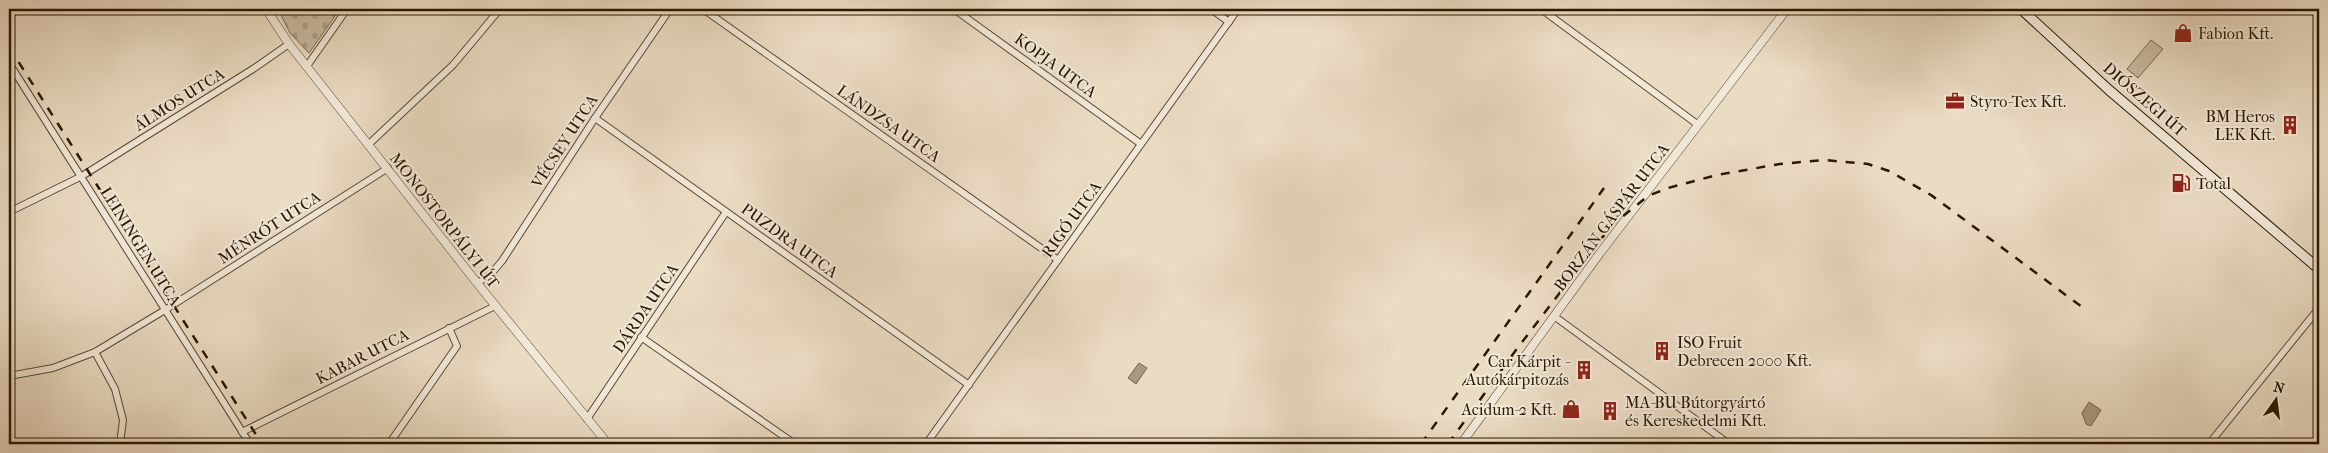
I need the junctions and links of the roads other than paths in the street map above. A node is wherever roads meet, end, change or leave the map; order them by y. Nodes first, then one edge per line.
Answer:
1 (266, 9) edge
2 (347, 9) edge
3 (500, 9) edge
4 (670, 9) edge
5 (703, 9) edge
6 (954, 9) edge
7 (1211, 9) edge
8 (1238, 9) edge
9 (1541, 9) edge
10 (1787, 9) edge
11 (2021, 9) edge
12 (1229, 22) junction
13 (289, 44) junction
14 (9, 62) edge
15 (307, 66) junction
16 (595, 118) junction
17 (1697, 124) junction
18 (369, 144) junction
19 (1141, 144) junction
20 (388, 168) junction
21 (82, 176) junction
22 (9, 212) edge
23 (726, 212) junction
24 (1058, 260) junction
25 (2319, 270) edge
26 (476, 283) junction
27 (496, 306) junction
28 (2319, 308) edge
29 (165, 310) junction
30 (1554, 316) junction
31 (449, 328) junction
32 (641, 337) junction
33 (95, 352) junction
34 (9, 376) edge
35 (969, 385) junction
36 (587, 419) junction
37 (242, 432) junction
38 (120, 444) edge
39 (250, 444) edge
40 (389, 444) edge
41 (608, 444) edge
42 (795, 444) edge
43 (926, 444) edge
44 (1461, 444) edge
45 (1729, 444) edge
46 (2209, 444) edge

1 - 13 street, MONOSTORPÁLYI ÚT
2 - 15 street
3 - 18 street
4 - 16 street, VÉCSEY UTCA
5 - 24 street, LÁNDZSA UTCA
6 - 19 street, KOPJA UTCA
7 - 12 street
8 - 12 street, RIGÓ UTCA
9 - 17 street
10 - 17 street, BORZÁN GÁSPÁR UTCA
11 - 25 main road, DIÓSZEGI ÚT
12 - 19 street, RIGÓ UTCA
13 - 15 street, MONOSTORPÁLYI ÚT
13 - 21 street, ÁLMOS UTCA
14 - 21 street, LEININGEN UTCA
15 - 18 street, MONOSTORPÁLYI ÚT
16 - 23 street, PUZDRA UTCA
16 - 26 street, VÉCSEY UTCA
17 - 30 street, BORZÁN GÁSPÁR UTCA
18 - 20 street, MONOSTORPÁLYI ÚT
19 - 24 street, RIGÓ UTCA
20 - 26 street, MONOSTORPÁLYI ÚT
20 - 29 street, MÉNRÓT UTCA
21 - 22 street, ÁLMOS UTCA
21 - 29 street, LEININGEN UTCA
23 - 32 street, DÁRDA UTCA
23 - 35 street, PUZDRA UTCA
24 - 35 street, RIGÓ UTCA
26 - 27 street, MONOSTORPÁLYI ÚT
27 - 31 street, KABAR UTCA
27 - 36 street, MONOSTORPÁLYI ÚT
28 - 46 street
29 - 33 street, MÉNRÓT UTCA
29 - 37 street, LEININGEN UTCA
30 - 44 street, BORZÁN GÁSPÁR UTCA
30 - 45 street
31 - 37 street, KABAR UTCA
31 - 40 street
32 - 36 street, DÁRDA UTCA
32 - 42 street
33 - 34 street, MÉNRÓT UTCA
33 - 38 street
35 - 43 street, RIGÓ UTCA
36 - 41 street, MONOSTORPÁLYI ÚT
37 - 39 street, LEININGEN UTCA

